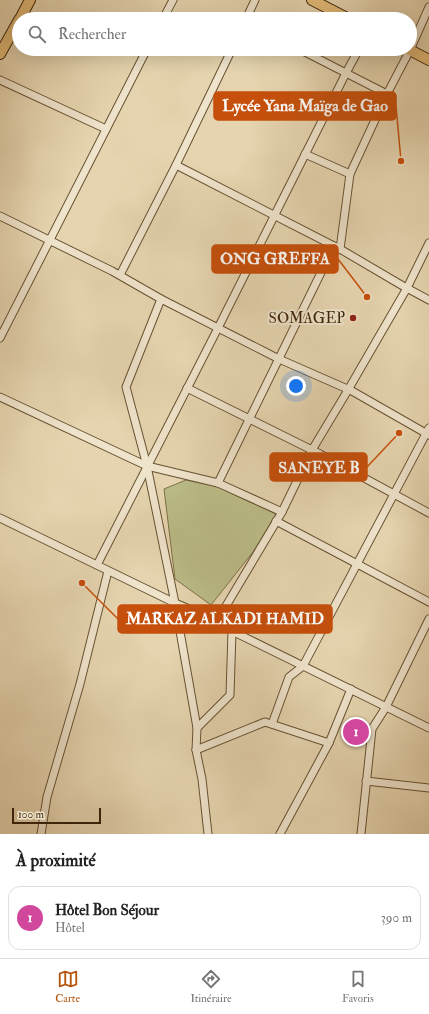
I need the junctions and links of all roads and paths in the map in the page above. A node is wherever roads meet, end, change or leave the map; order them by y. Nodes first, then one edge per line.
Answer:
1 (30, 0) edge
2 (173, 0) edge
3 (255, 0) edge
4 (312, 0) edge
5 (429, 7) edge
6 (23, 12) edge
7 (167, 12) edge
8 (249, 12) edge
9 (335, 12) edge
10 (417, 32) edge
11 (12, 33) edge
12 (417, 53) edge
13 (0, 54) edge
14 (143, 56) edge
15 (229, 56) edge
16 (313, 56) edge
17 (355, 56) edge
18 (406, 56) edge
19 (429, 60) edge
20 (346, 73) junction
21 (0, 80) edge
22 (387, 94) junction
23 (106, 128) junction
24 (305, 154) junction
25 (176, 165) junction
26 (350, 174) junction
27 (274, 215) junction
28 (0, 216) edge
29 (50, 240) junction
30 (429, 243) edge
31 (337, 248) junction
32 (120, 275) junction
33 (407, 288) junction
34 (161, 299) junction
35 (429, 300) edge
36 (218, 328) junction
37 (0, 338) edge
38 (279, 359) junction
39 (187, 388) junction
40 (348, 390) junction
41 (0, 397) edge
42 (249, 420) junction
43 (428, 432) edge
44 (312, 450) junction
45 (147, 466) junction
46 (218, 483) junction
47 (394, 494) junction
48 (282, 512) junction
49 (429, 513) edge
50 (0, 518) edge
51 (276, 521) junction
52 (97, 565) junction
53 (357, 565) junction
54 (108, 570) junction
55 (429, 602) edge
56 (175, 603) junction
57 (429, 620) edge
58 (217, 621) junction
59 (232, 631) junction
60 (303, 666) junction
61 (351, 689) junction
62 (386, 707) junction
63 (272, 724) junction
64 (197, 728) junction
65 (429, 728) edge
66 (329, 743) junction
67 (196, 750) junction
68 (366, 782) junction
69 (429, 788) edge
70 (41, 834) edge
71 (208, 834) edge
72 (280, 834) edge
73 (360, 834) edge

1 - 6 main road
2 - 7 street
3 - 8 street
4 - 9 main road
5 - 10 street
11 - 13 main road
12 - 19 main road
14 - 23 street
15 - 25 street
16 - 20 street
17 - 20 street
18 - 22 street
20 - 22 street
20 - 24 street
21 - 23 street
22 - 26 street
23 - 29 street
24 - 26 street
24 - 27 street
25 - 27 street
25 - 32 street
26 - 31 street
27 - 31 street
27 - 36 street
28 - 29 street
29 - 32 street
29 - 37 street
30 - 33 street
31 - 33 street
31 - 38 street
32 - 34 street
33 - 35 street
33 - 40 street
34 - 36 street
34 - 45 street
36 - 38 street
36 - 39 street
38 - 40 street
38 - 42 street
39 - 42 street
39 - 45 street
40 - 43 street
40 - 44 street
41 - 45 street
42 - 44 street
42 - 46 street
43 - 47 street
44 - 47 street
44 - 48 street
45 - 46 street
45 - 52 street
45 - 56 street
46 - 48 street
47 - 49 street
47 - 53 street
48 - 51 street
50 - 52 street
51 - 53 street
51 - 58 street
52 - 54 street
53 - 55 street
53 - 60 street
54 - 56 street
54 - 70 street
56 - 58 street
56 - 64 street
57 - 62 street
58 - 59 street
59 - 60 street
59 - 64 street
60 - 61 street
60 - 63 street
61 - 62 street
61 - 66 street
62 - 65 street
62 - 68 street
63 - 66 street
63 - 67 street
64 - 67 street
66 - 72 street
67 - 71 street
68 - 69 street
68 - 73 street

